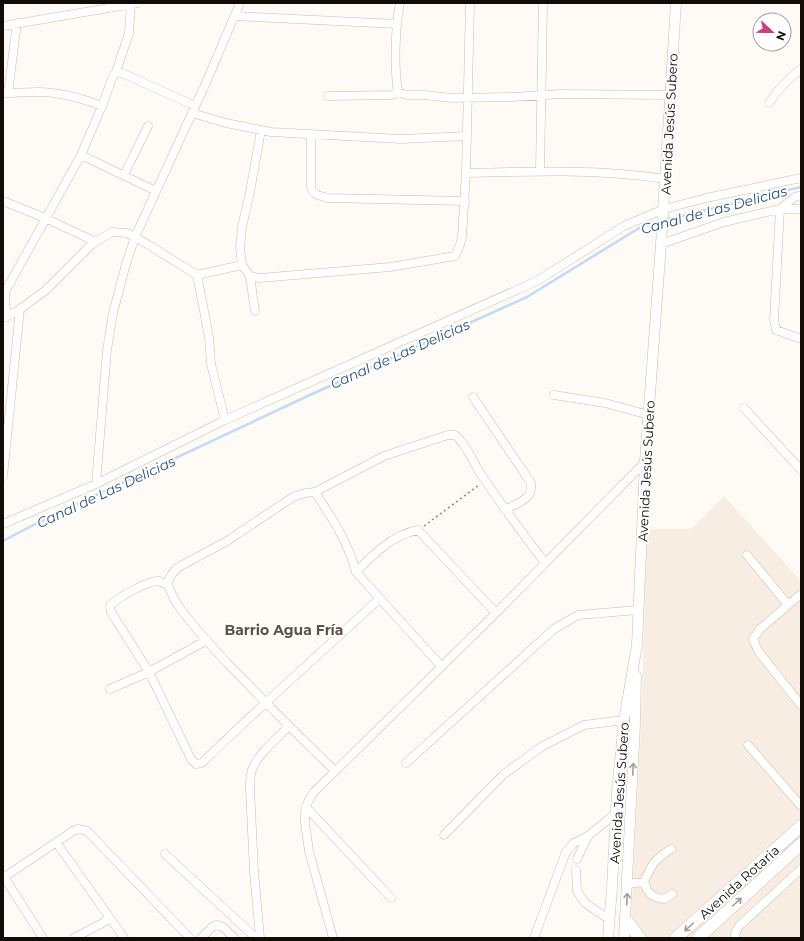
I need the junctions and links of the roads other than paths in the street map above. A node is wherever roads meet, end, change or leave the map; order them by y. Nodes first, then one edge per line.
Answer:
1 (240, 3) edge
2 (400, 3) edge
3 (470, 3) edge
4 (543, 3) edge
5 (676, 3) edge
6 (134, 4) edge
7 (234, 16) junction
8 (17, 24) junction
9 (397, 24) junction
10 (3, 26) edge
11 (801, 69) edge
12 (116, 72) junction
13 (398, 92) junction
14 (6, 93) edge
15 (542, 95) junction
16 (328, 96) dead end
17 (670, 96) junction
18 (468, 98) junction
19 (769, 103) dead end
20 (102, 106) junction
21 (194, 109) junction
22 (148, 126) dead end
23 (261, 130) junction
24 (311, 134) junction
25 (467, 136) junction
26 (81, 155) junction
27 (540, 170) junction
28 (466, 173) junction
29 (124, 175) junction
30 (801, 178) edge
31 (665, 179) junction
32 (156, 191) junction
33 (801, 195) edge
34 (3, 201) edge
35 (465, 201) junction
36 (780, 209) junction
37 (801, 209) edge
38 (663, 212) junction
39 (45, 218) junction
40 (135, 237) junction
41 (96, 242) junction
42 (661, 244) junction
43 (242, 265) junction
44 (197, 276) junction
45 (250, 276) junction
46 (20, 309) junction
47 (255, 311) dead end
48 (6, 317) edge
49 (801, 339) edge
50 (554, 395) dead end
51 (473, 397) dead end
52 (744, 408) dead end
53 (649, 415) junction
54 (225, 420) junction
55 (646, 462) junction
56 (801, 470) edge
57 (3, 476) edge
58 (96, 484) junction
59 (315, 492) junction
60 (505, 510) junction
61 (3, 524) edge
62 (747, 555) dead end
63 (545, 563) junction
64 (356, 572) junction
65 (168, 585) junction
66 (801, 594) edge
67 (380, 598) junction
68 (788, 605) junction
69 (638, 610) junction
70 (496, 613) junction
71 (207, 640) junction
72 (637, 645) junction
73 (441, 666) junction
74 (149, 672) junction
75 (110, 689) dead end
76 (266, 702) junction
77 (801, 705) edge
78 (624, 720) junction
79 (289, 726) junction
80 (748, 745) dead end
81 (406, 763) dead end
82 (335, 771) junction
83 (801, 806) edge
84 (306, 807) junction
85 (616, 814) junction
86 (801, 826) edge
87 (444, 835) dead end
88 (588, 836) junction
89 (56, 842) junction
90 (801, 844) edge
91 (671, 849) dead end
92 (165, 854) dead end
93 (576, 859) dead end
94 (801, 869) edge
95 (576, 870) dead end
96 (4, 877) edge
97 (644, 882) junction
98 (627, 884) junction
99 (672, 894) dead end
100 (391, 898) dead end
101 (110, 919) junction
102 (610, 920) junction
103 (626, 920) junction
104 (43, 938) edge
105 (74, 938) edge
106 (124, 938) edge
107 (190, 938) edge
108 (201, 938) edge
109 (234, 938) edge
110 (256, 938) edge
111 (260, 938) edge
112 (333, 938) edge
113 (534, 938) edge
114 (608, 938) edge
115 (624, 938) edge
116 (640, 938) edge
117 (676, 938) edge
118 (698, 938) edge
119 (735, 938) edge

1 - 7 street
2 - 9 street
3 - 18 street
4 - 15 street
5 - 17 main road, Avenida Jesús Subero
6 - 8 street
6 - 12 street
7 - 9 street
7 - 21 street
8 - 10 street
8 - 14 street
9 - 13 street
11 - 19 street
12 - 20 street
12 - 21 street
13 - 16 street
13 - 18 street
14 - 20 street
15 - 17 street
15 - 18 street
15 - 27 street
17 - 31 main road, Avenida Jesús Subero
18 - 25 street
20 - 26 street
21 - 23 street
21 - 32 street
22 - 29 street
23 - 24 street
23 - 43 street
24 - 25 street
24 - 35 street
25 - 28 street
26 - 29 street
26 - 39 street
27 - 28 street
27 - 31 street
28 - 35 street
29 - 32 street
30 - 38 street
31 - 38 main road, Avenida Jesús Subero
32 - 40 street
33 - 36 street
34 - 39 street
35 - 45 street
36 - 37 street
36 - 42 street
36 - 49 street
38 - 42 main road, Avenida Jesús Subero
38 - 54 street
39 - 41 street
39 - 48 street
40 - 41 street
40 - 44 street
40 - 58 street
41 - 46 street
42 - 53 main road, Avenida Jesús Subero
43 - 44 street
43 - 45 street
44 - 54 street
45 - 47 street
46 - 48 street
46 - 57 street
50 - 53 street
51 - 60 street
52 - 56 street
53 - 55 main road, Avenida Jesús Subero
54 - 58 street
55 - 63 street
55 - 69 main road, Avenida Jesús Subero
58 - 61 street
59 - 60 street
59 - 64 street
59 - 65 street
60 - 63 street
62 - 68 street
63 - 70 street
64 - 67 street
64 - 70 street
65 - 71 street
65 - 74 street
66 - 68 street
67 - 73 street
67 - 76 street
68 - 77 street
69 - 72 main road, Avenida Jesús Subero
69 - 81 street
70 - 73 street
71 - 74 street
71 - 76 street
72 - 78 main road, Avenida Jesús Subero
98 -> 72 main road
73 - 82 street
74 - 75 street
74 - 76 street
76 - 79 street
78 - 85 main road, Avenida Jesús Subero
78 - 87 street
79 - 82 street
79 - 111 street
80 - 83 street
82 - 84 street
84 - 100 street
84 - 112 street
85 - 88 street
85 - 102 main road, Avenida Jesús Subero
86 -> 117 highway, Avenida Rotaria
88 - 93 street
88 - 113 street
89 - 96 street
89 - 101 street
89 - 107 street
118 -> 90 highway, Avenida Rotaria
91 - 97 street
92 - 110 street
94 - 119 street
95 - 102 street
96 - 104 street
97 - 98 street
97 - 99 street
103 -> 98 main road
101 - 105 street
101 - 106 street
102 - 114 main road, Avenida Jesús Subero
103 - 115 main road
103 - 116 highway
108 - 109 street

